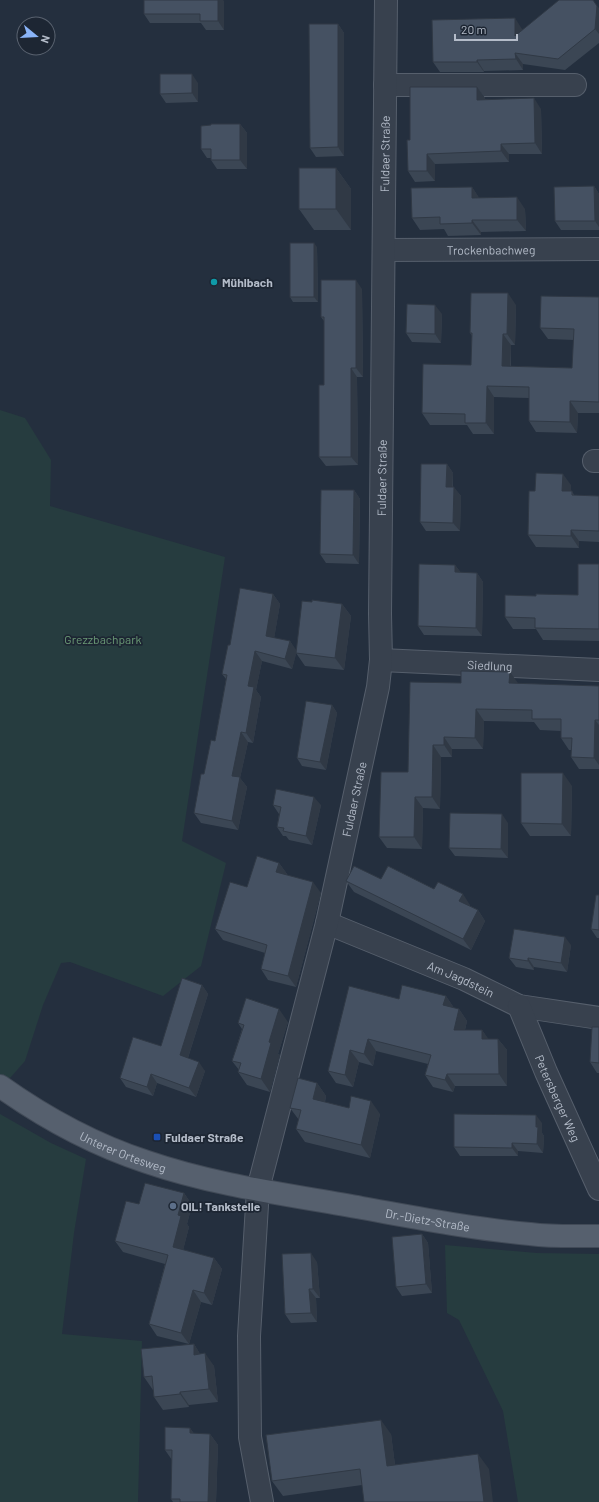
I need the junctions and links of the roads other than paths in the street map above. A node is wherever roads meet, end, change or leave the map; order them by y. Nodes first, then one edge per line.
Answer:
1 (386, 0) edge
2 (385, 85) junction
3 (575, 85) dead end
4 (599, 249) edge
5 (384, 250) junction
6 (381, 660) junction
7 (599, 670) edge
8 (327, 923) junction
9 (519, 1006) junction
10 (599, 1018) edge
11 (0, 1086) edge
12 (258, 1189) junction
13 (599, 1190) edge
14 (599, 1236) edge
15 (262, 1502) edge

1 - 2 street, Fuldaer Straße
2 - 3 street
2 - 5 street, Fuldaer Straße
4 - 5 street, Trockenbachweg
5 - 6 street, Fuldaer Straße
6 - 7 street, Siedlung
6 - 8 street, Fuldaer Straße
8 - 9 street, Am Jagdstein
8 - 12 street, Fuldaer Straße
9 - 10 street, Am Jagdstein
9 - 13 street, Petersberger Weg
11 - 12 main road, Unterer Ortesweg
12 - 14 main road, Dr.-Dietz-Straße
12 - 15 street, Fuldaer Straße

